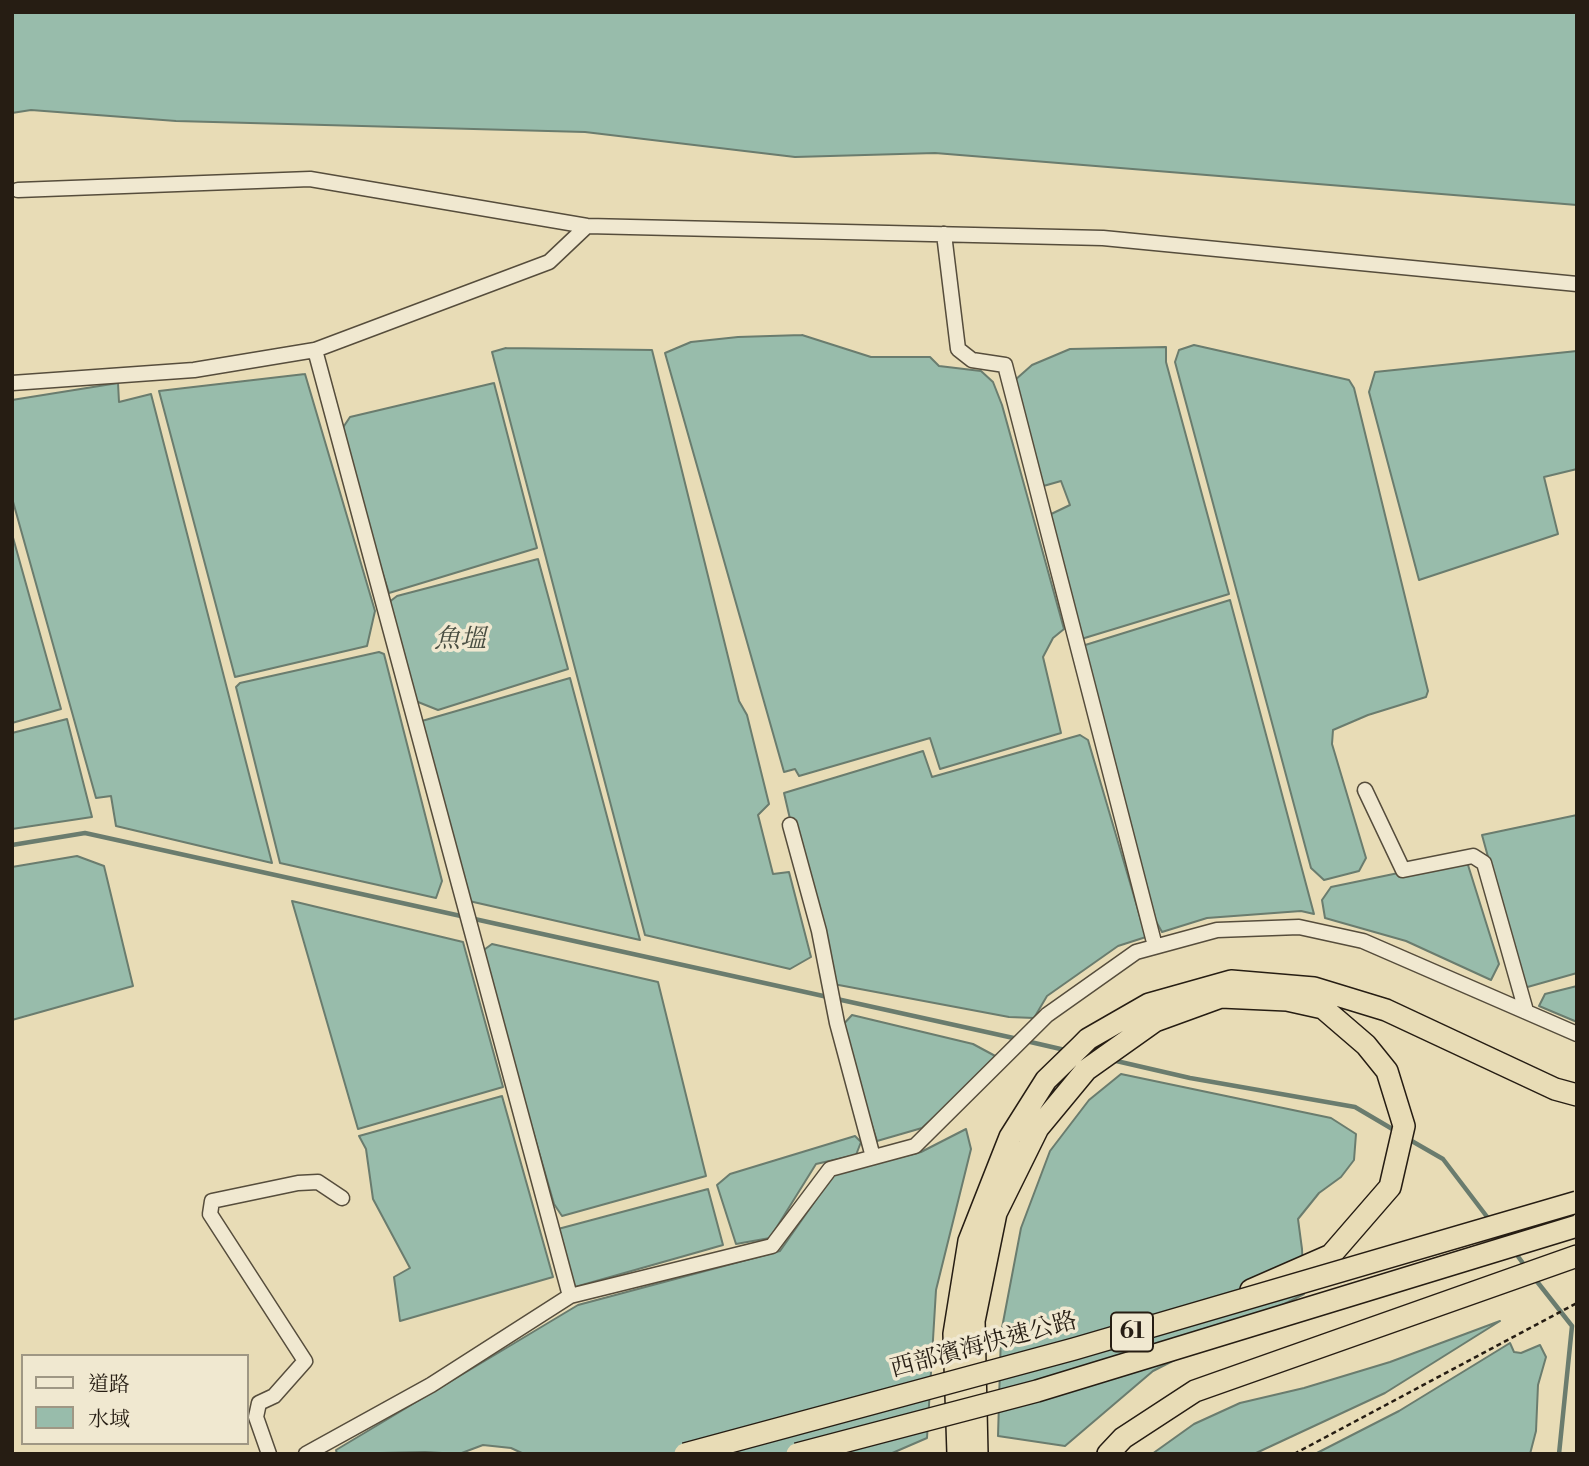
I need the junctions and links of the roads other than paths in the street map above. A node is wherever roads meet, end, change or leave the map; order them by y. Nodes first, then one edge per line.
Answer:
1 (18, 190) dead end
2 (587, 226) junction
3 (944, 234) junction
4 (1577, 284) edge
5 (315, 350) junction
6 (12, 383) edge
7 (1366, 790) dead end
8 (790, 825) dead end
9 (1155, 946) junction
10 (1527, 1012) junction
11 (1577, 1034) edge
12 (1577, 1095) edge
13 (873, 1157) junction
14 (342, 1198) dead end
15 (1577, 1202) edge
16 (1577, 1226) edge
17 (1577, 1256) edge
18 (570, 1296) junction
19 (1195, 1314) junction
20 (270, 1454) edge
21 (306, 1454) edge
22 (685, 1454) edge
23 (797, 1454) edge
24 (958, 1454) edge
25 (977, 1454) edge
26 (1108, 1454) edge

1 - 2 street
2 - 3 street
2 - 5 street
3 - 4 street
3 - 9 street
5 - 6 street
5 - 18 street
7 - 10 street
8 - 13 street
9 - 10 street
9 - 13 street
10 - 11 street
12 - 24 highway
13 - 18 street
14 - 20 street
15 - 19 highway, 西部濱海快速公路 / 61, bridge
16 - 23 highway, 61, bridge
17 - 26 highway
18 - 21 street
19 - 22 highway, 西部濱海快速公路 / 61, bridge
19 - 25 highway

